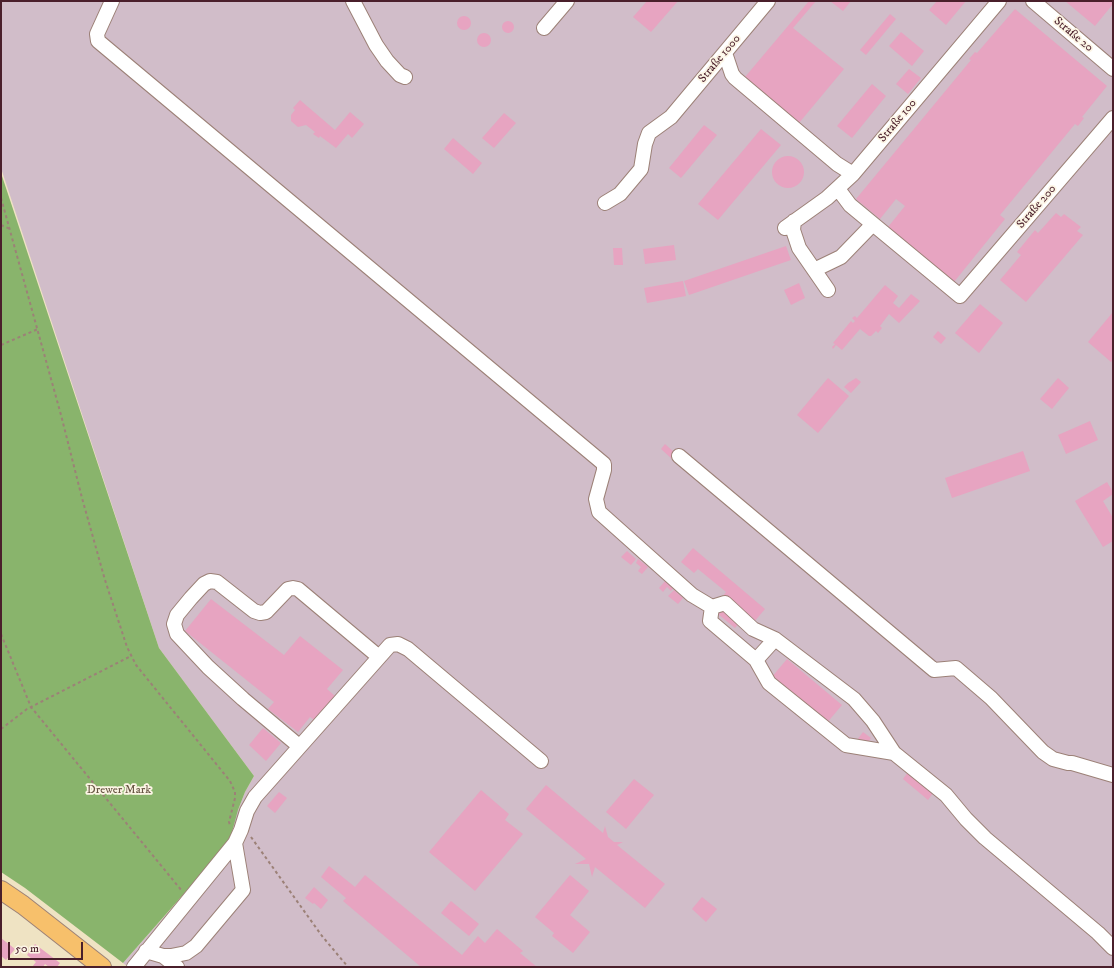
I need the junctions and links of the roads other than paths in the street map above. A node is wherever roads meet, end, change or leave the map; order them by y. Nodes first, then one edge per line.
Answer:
1 (112, 1) edge
2 (352, 1) edge
3 (567, 1) edge
4 (768, 1) edge
5 (998, 1) edge
6 (1032, 1) edge
7 (544, 28) dead end
8 (725, 53) junction
9 (1113, 69) edge
10 (405, 78) dead end
11 (1113, 118) edge
12 (853, 174) junction
13 (839, 187) junction
14 (605, 203) dead end
15 (873, 224) junction
16 (814, 270) junction
17 (828, 290) dead end
18 (679, 456) dead end
19 (712, 608) junction
20 (775, 639) junction
21 (379, 657) junction
22 (756, 660) junction
23 (299, 746) junction
24 (894, 753) junction
25 (541, 761) dead end
26 (1113, 775) edge
27 (238, 836) junction
28 (1, 890) edge
29 (1113, 948) edge
30 (146, 952) junction
31 (163, 956) junction
32 (102, 967) edge
33 (134, 967) edge
34 (177, 967) edge

1 - 19 street
2 - 10 street
3 - 7 street
4 - 8 street, Straße 1000
5 - 12 street, Straße 100
6 - 9 street, Straße 20
8 - 12 street
8 - 14 street, Straße 1000
11 - 15 street, Straße 200
12 - 13 street, Straße 100
13 - 15 street
13 - 16 street, Straße 100
15 - 16 street
16 - 17 street
18 - 26 street
19 - 20 street
19 - 22 street
20 - 22 street
20 - 24 street
21 - 23 street
21 - 23 street
21 - 25 street
22 - 24 street
23 - 27 street
24 - 29 street
27 - 30 street
27 - 31 street
28 - 32 main road
30 - 31 street
30 - 33 street
31 - 34 street

